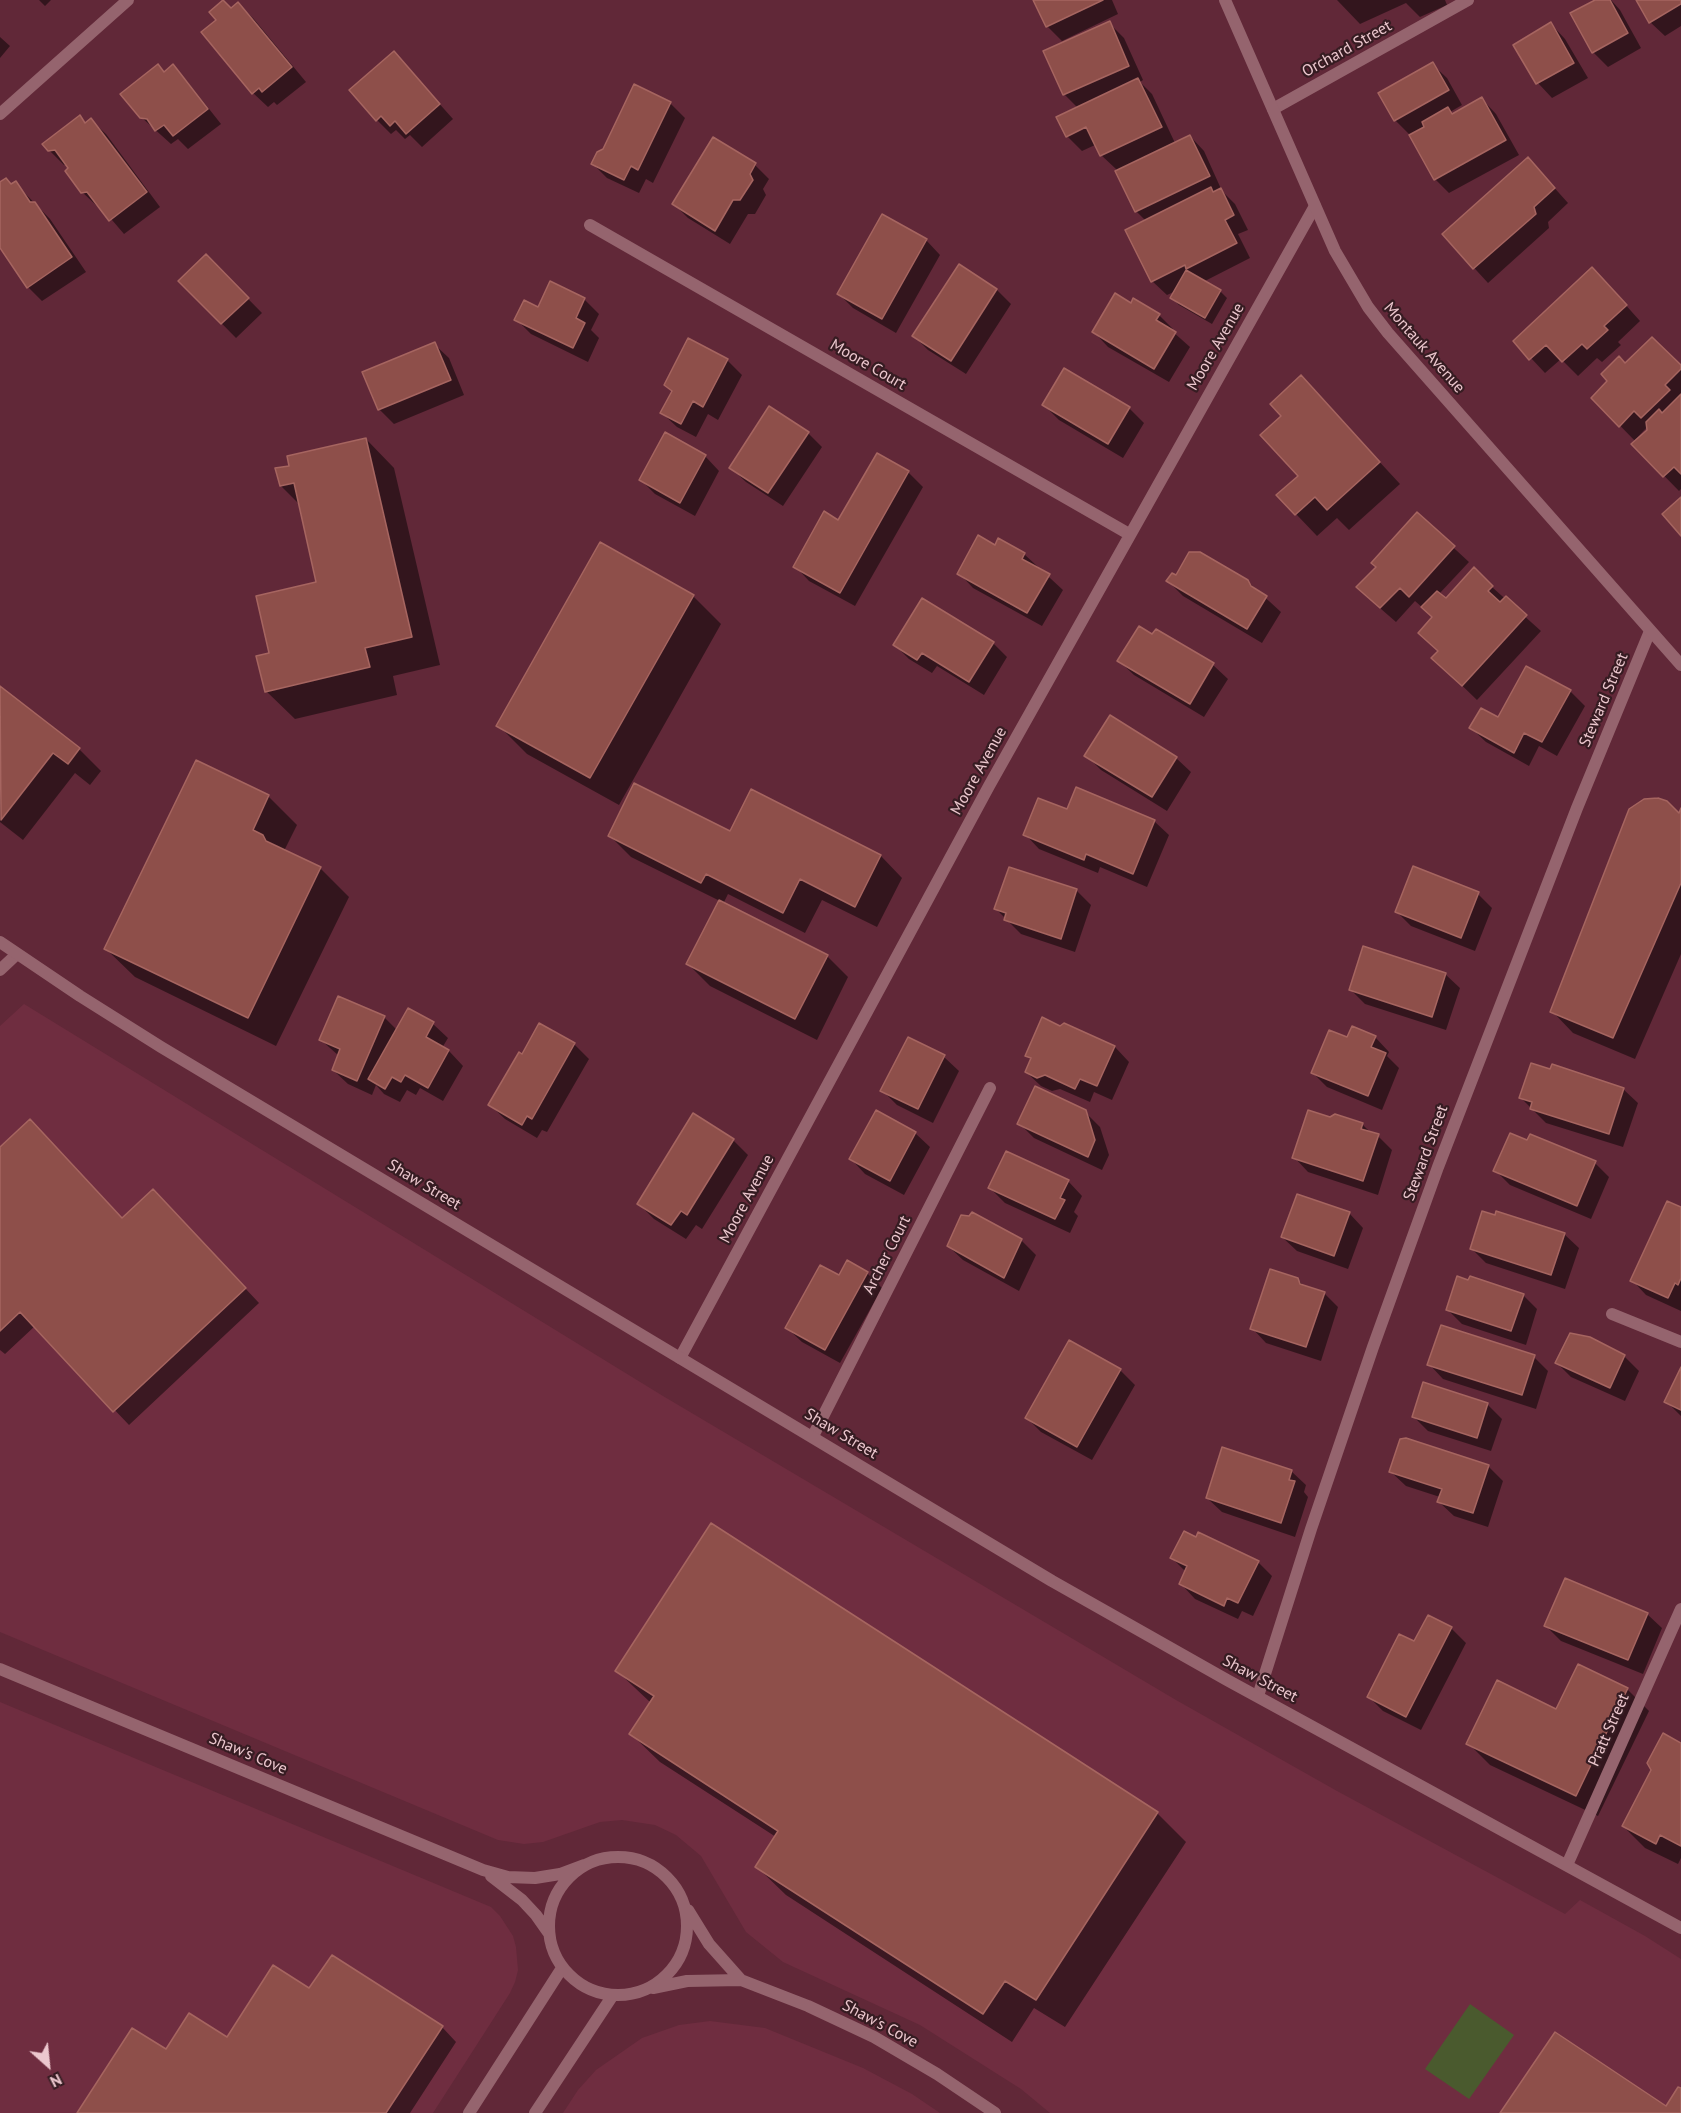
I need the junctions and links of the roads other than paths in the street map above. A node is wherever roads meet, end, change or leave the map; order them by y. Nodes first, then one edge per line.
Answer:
1 (128, 0) edge
2 (1225, 0) edge
3 (1468, 0) edge
4 (1273, 109) junction
5 (0, 114) edge
6 (1315, 206) junction
7 (590, 225) dead end
8 (1129, 534) junction
9 (1650, 631) junction
10 (1681, 665) edge
11 (0, 942) edge
12 (17, 954) junction
13 (0, 970) edge
14 (990, 1088) dead end
15 (1612, 1314) dead end
16 (1681, 1342) edge
17 (680, 1358) junction
18 (813, 1436) junction
19 (1681, 1609) edge
20 (0, 1669) edge
21 (1258, 1696) junction
22 (584, 1865) junction
23 (1567, 1865) junction
24 (483, 1870) junction
25 (683, 1901) junction
26 (1681, 1929) edge
27 (548, 1932) junction
28 (562, 1968) junction
29 (741, 1980) junction
30 (633, 1994) junction
31 (613, 1995) junction
32 (469, 2113) edge
33 (536, 2113) edge
34 (995, 2113) edge

1 - 5 street
2 - 4 street, Montauk Avenue
3 - 4 street, Orchard Street
4 - 6 street, Montauk Avenue
6 - 8 street, Moore Avenue
6 - 9 street, Montauk Avenue
7 - 8 street, Moore Court
8 - 17 street, Moore Avenue
9 - 10 street, Montauk Avenue
9 - 21 street, Steward Street
11 - 12 street, Shaw Street
12 - 13 street
12 - 17 street, Shaw Street
14 - 18 street, Archer Court
15 - 16 street
17 - 18 street, Shaw Street
18 - 21 street, Shaw Street
19 - 23 street, Pratt Street
20 - 24 street, Shaw's Cove
21 - 23 street, Shaw Street
22 - 24 street, Shaw's Cove
22 - 25 street
22 - 27 street
23 - 26 street, Shaw Street
24 - 27 street, Shaw's Cove
25 - 29 street, Shaw's Cove
25 - 30 street
27 - 28 street
28 - 31 street
28 - 32 street
29 - 30 street, Shaw's Cove
29 - 34 street, Shaw's Cove
30 - 31 street
31 - 33 street

